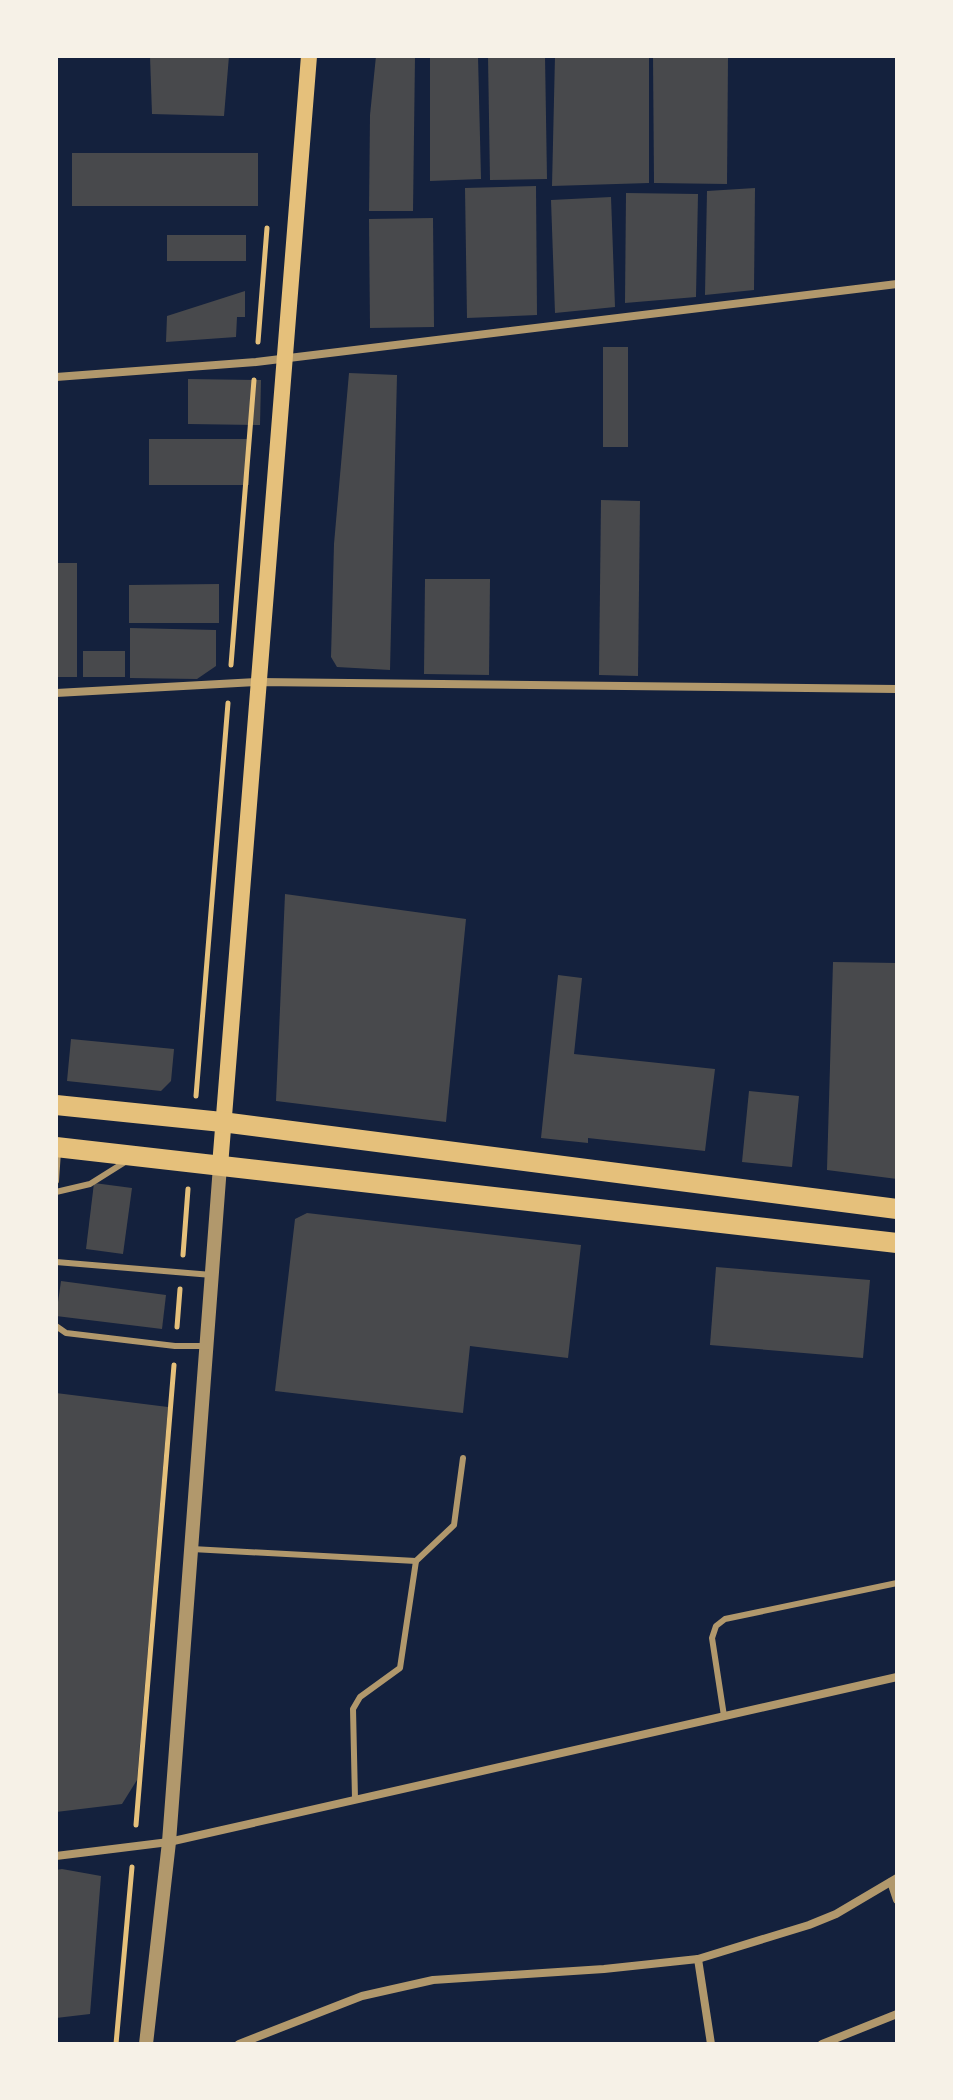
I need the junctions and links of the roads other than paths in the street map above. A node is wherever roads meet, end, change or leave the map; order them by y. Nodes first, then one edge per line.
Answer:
1 (309, 56) edge
2 (897, 284) edge
3 (284, 358) junction
4 (56, 377) edge
5 (258, 682) junction
6 (897, 689) edge
7 (56, 693) edge
8 (56, 1105) edge
9 (222, 1122) junction
10 (57, 1147) edge
11 (134, 1156) junction
12 (220, 1166) junction
13 (56, 1181) edge
14 (56, 1192) edge
15 (897, 1209) edge
16 (897, 1243) edge
17 (56, 1262) edge
18 (212, 1275) junction
19 (56, 1326) edge
20 (206, 1346) junction
21 (463, 1458) dead end
22 (191, 1549) junction
23 (416, 1561) junction
24 (897, 1583) edge
25 (897, 1677) edge
26 (724, 1716) junction
27 (355, 1799) junction
28 (169, 1842) junction
29 (56, 1856) edge
30 (894, 1880) edge
31 (897, 1900) edge
32 (698, 1959) junction
33 (897, 2014) edge
34 (146, 2044) edge
35 (239, 2044) edge
36 (711, 2044) edge
37 (822, 2044) edge

1 - 3 main road
2 - 3 street
3 - 4 street
3 - 5 main road
5 - 6 street
5 - 7 street
5 - 9 main road
8 - 9 main road
9 - 12 main road
9 - 15 main road
10 - 11 main road
10 - 13 lane
11 - 12 main road
11 - 14 lane
12 - 16 main road
12 - 18 street
17 - 18 lane
18 - 20 street
19 - 20 lane
20 - 22 street
21 - 23 lane
22 - 23 lane
22 - 28 street
23 - 27 lane
24 - 26 lane
25 - 26 street
26 - 27 street
27 - 28 street
28 - 29 street
28 - 34 street
30 - 31 street
30 - 32 street
32 - 35 street
32 - 36 street
33 - 37 street

